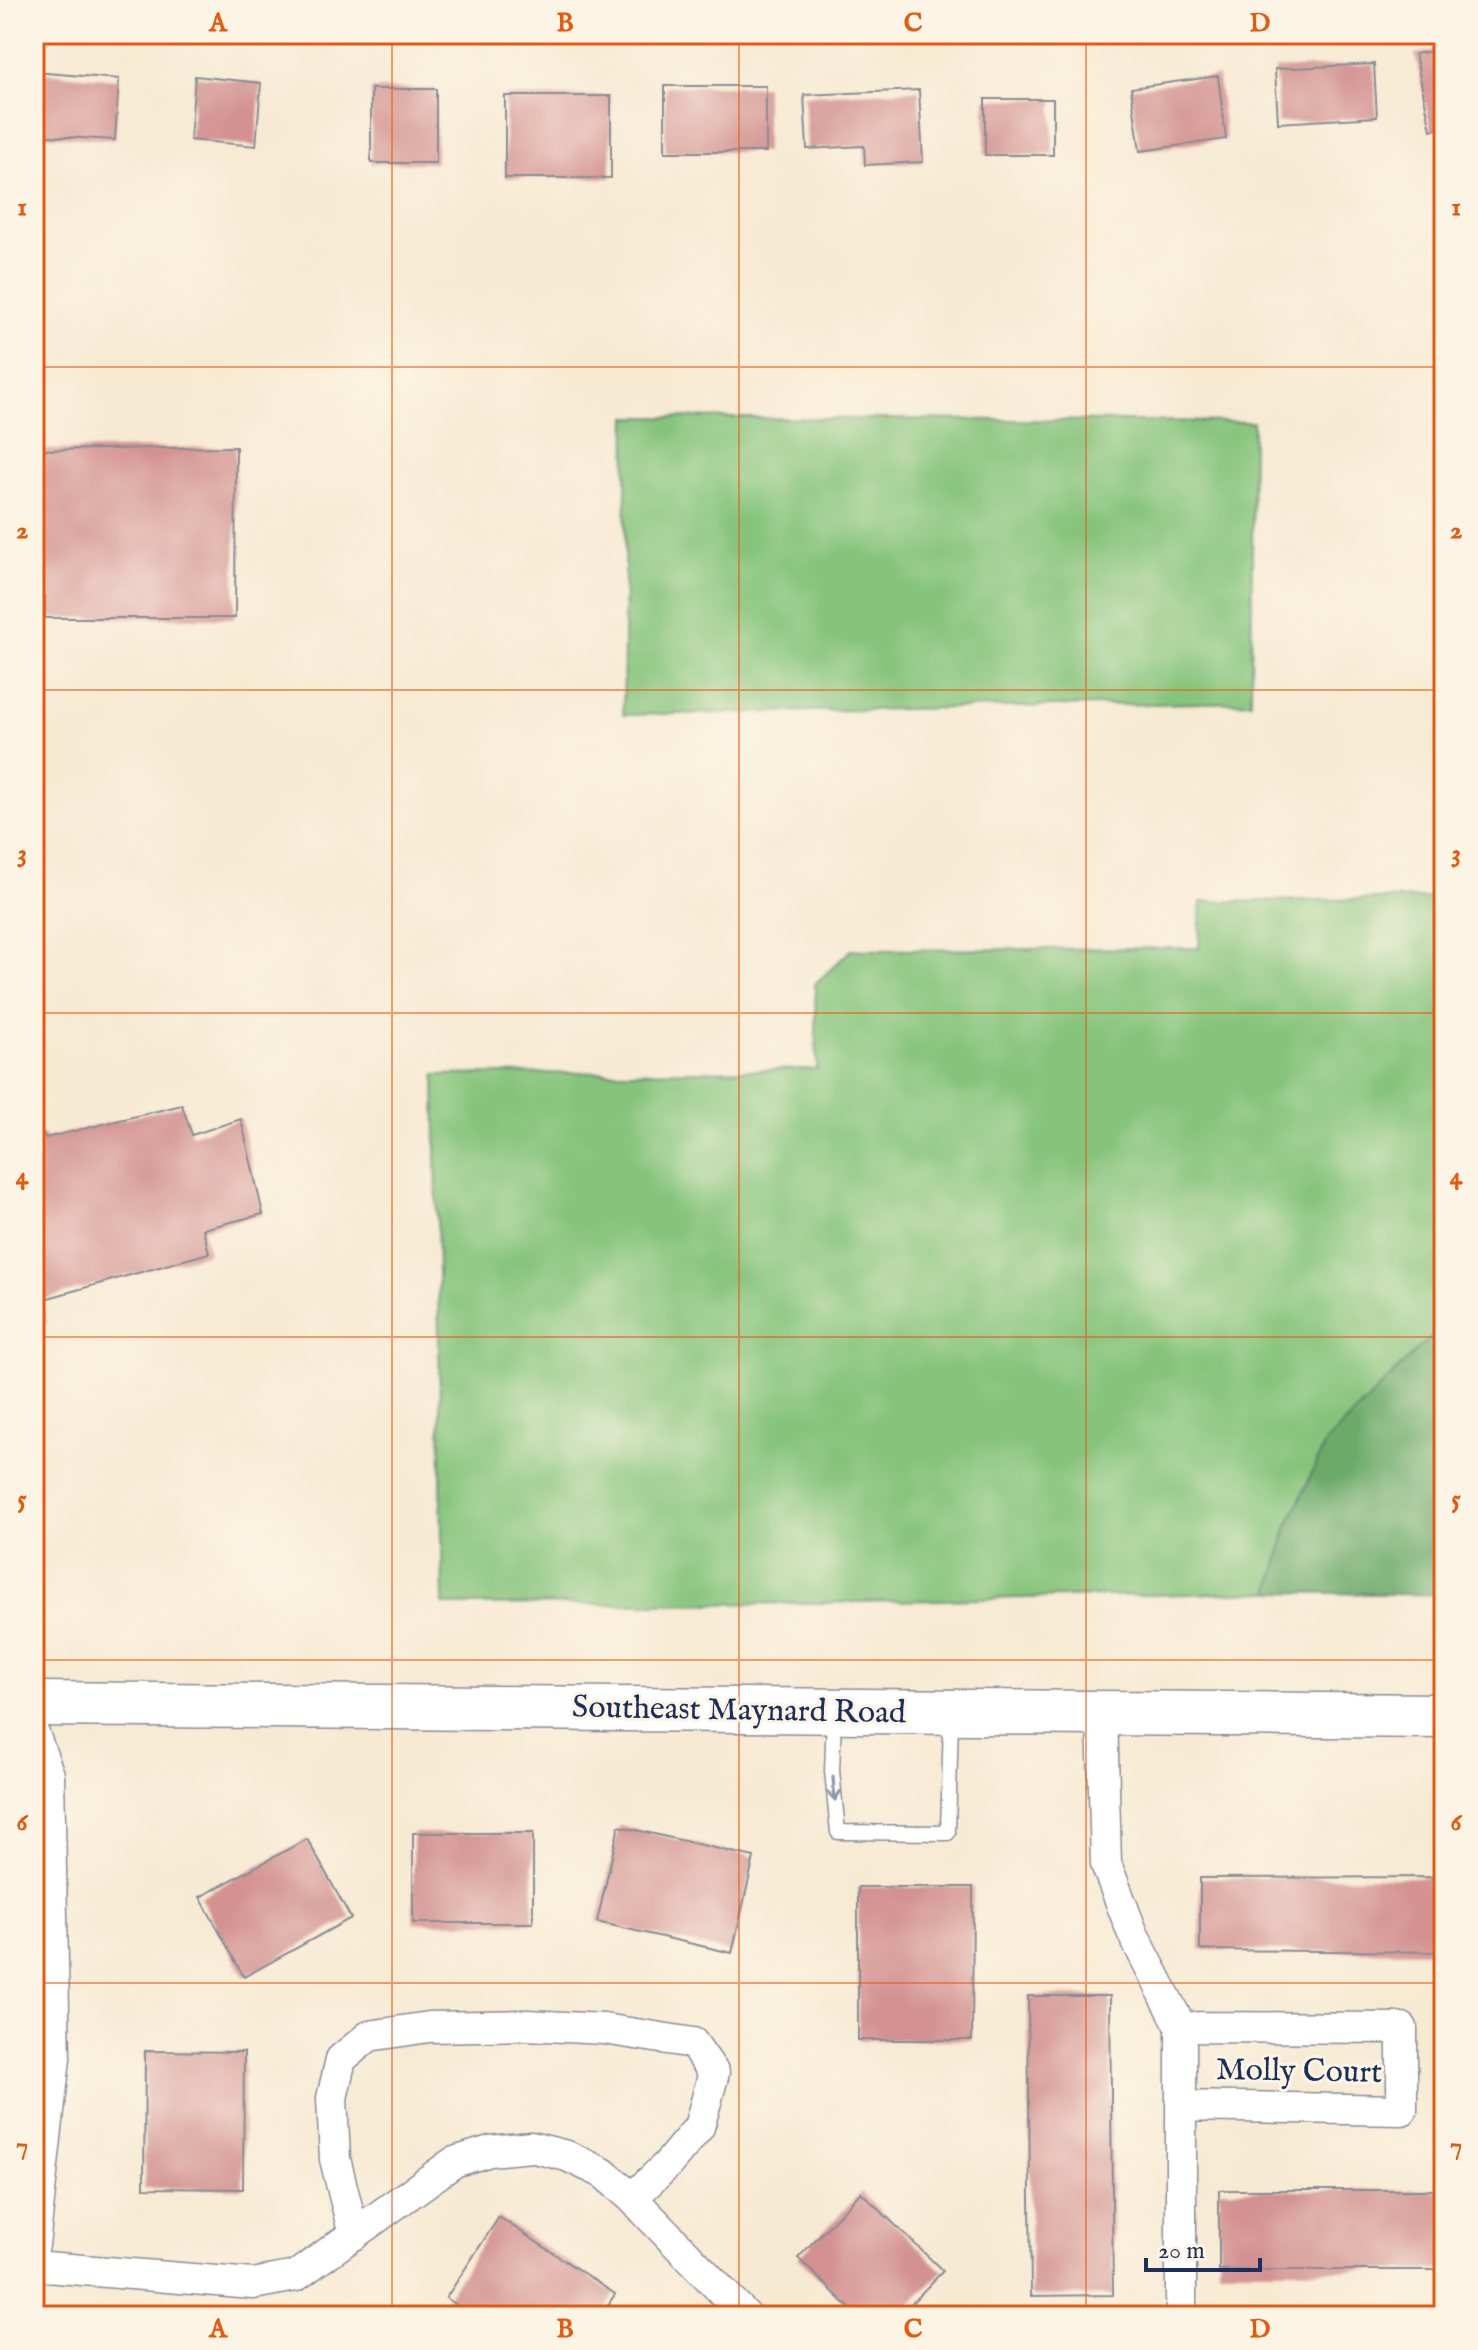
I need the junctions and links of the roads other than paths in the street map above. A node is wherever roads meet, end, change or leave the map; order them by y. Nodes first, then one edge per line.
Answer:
1 (34, 1704) edge
2 (834, 1712) junction
3 (951, 1713) junction
4 (1102, 1714) junction
5 (1444, 1716) edge
6 (34, 1734) edge
7 (1181, 2027) junction
8 (1181, 2106) junction
9 (632, 2198) junction
10 (354, 2235) junction
11 (34, 2245) edge
12 (34, 2266) edge
13 (746, 2316) edge
14 (1181, 2316) edge

1 - 2 main road, Southeast Maynard Road
2 - 3 main road, Southeast Maynard Road
2 -> 3 lane
3 - 4 main road, Southeast Maynard Road
4 - 5 main road, Southeast Maynard Road
4 - 7 street
6 - 11 street
7 - 8 street
7 - 8 street, Molly Court
8 - 14 street
9 - 10 street
9 - 10 street
9 - 13 street
10 - 12 street

